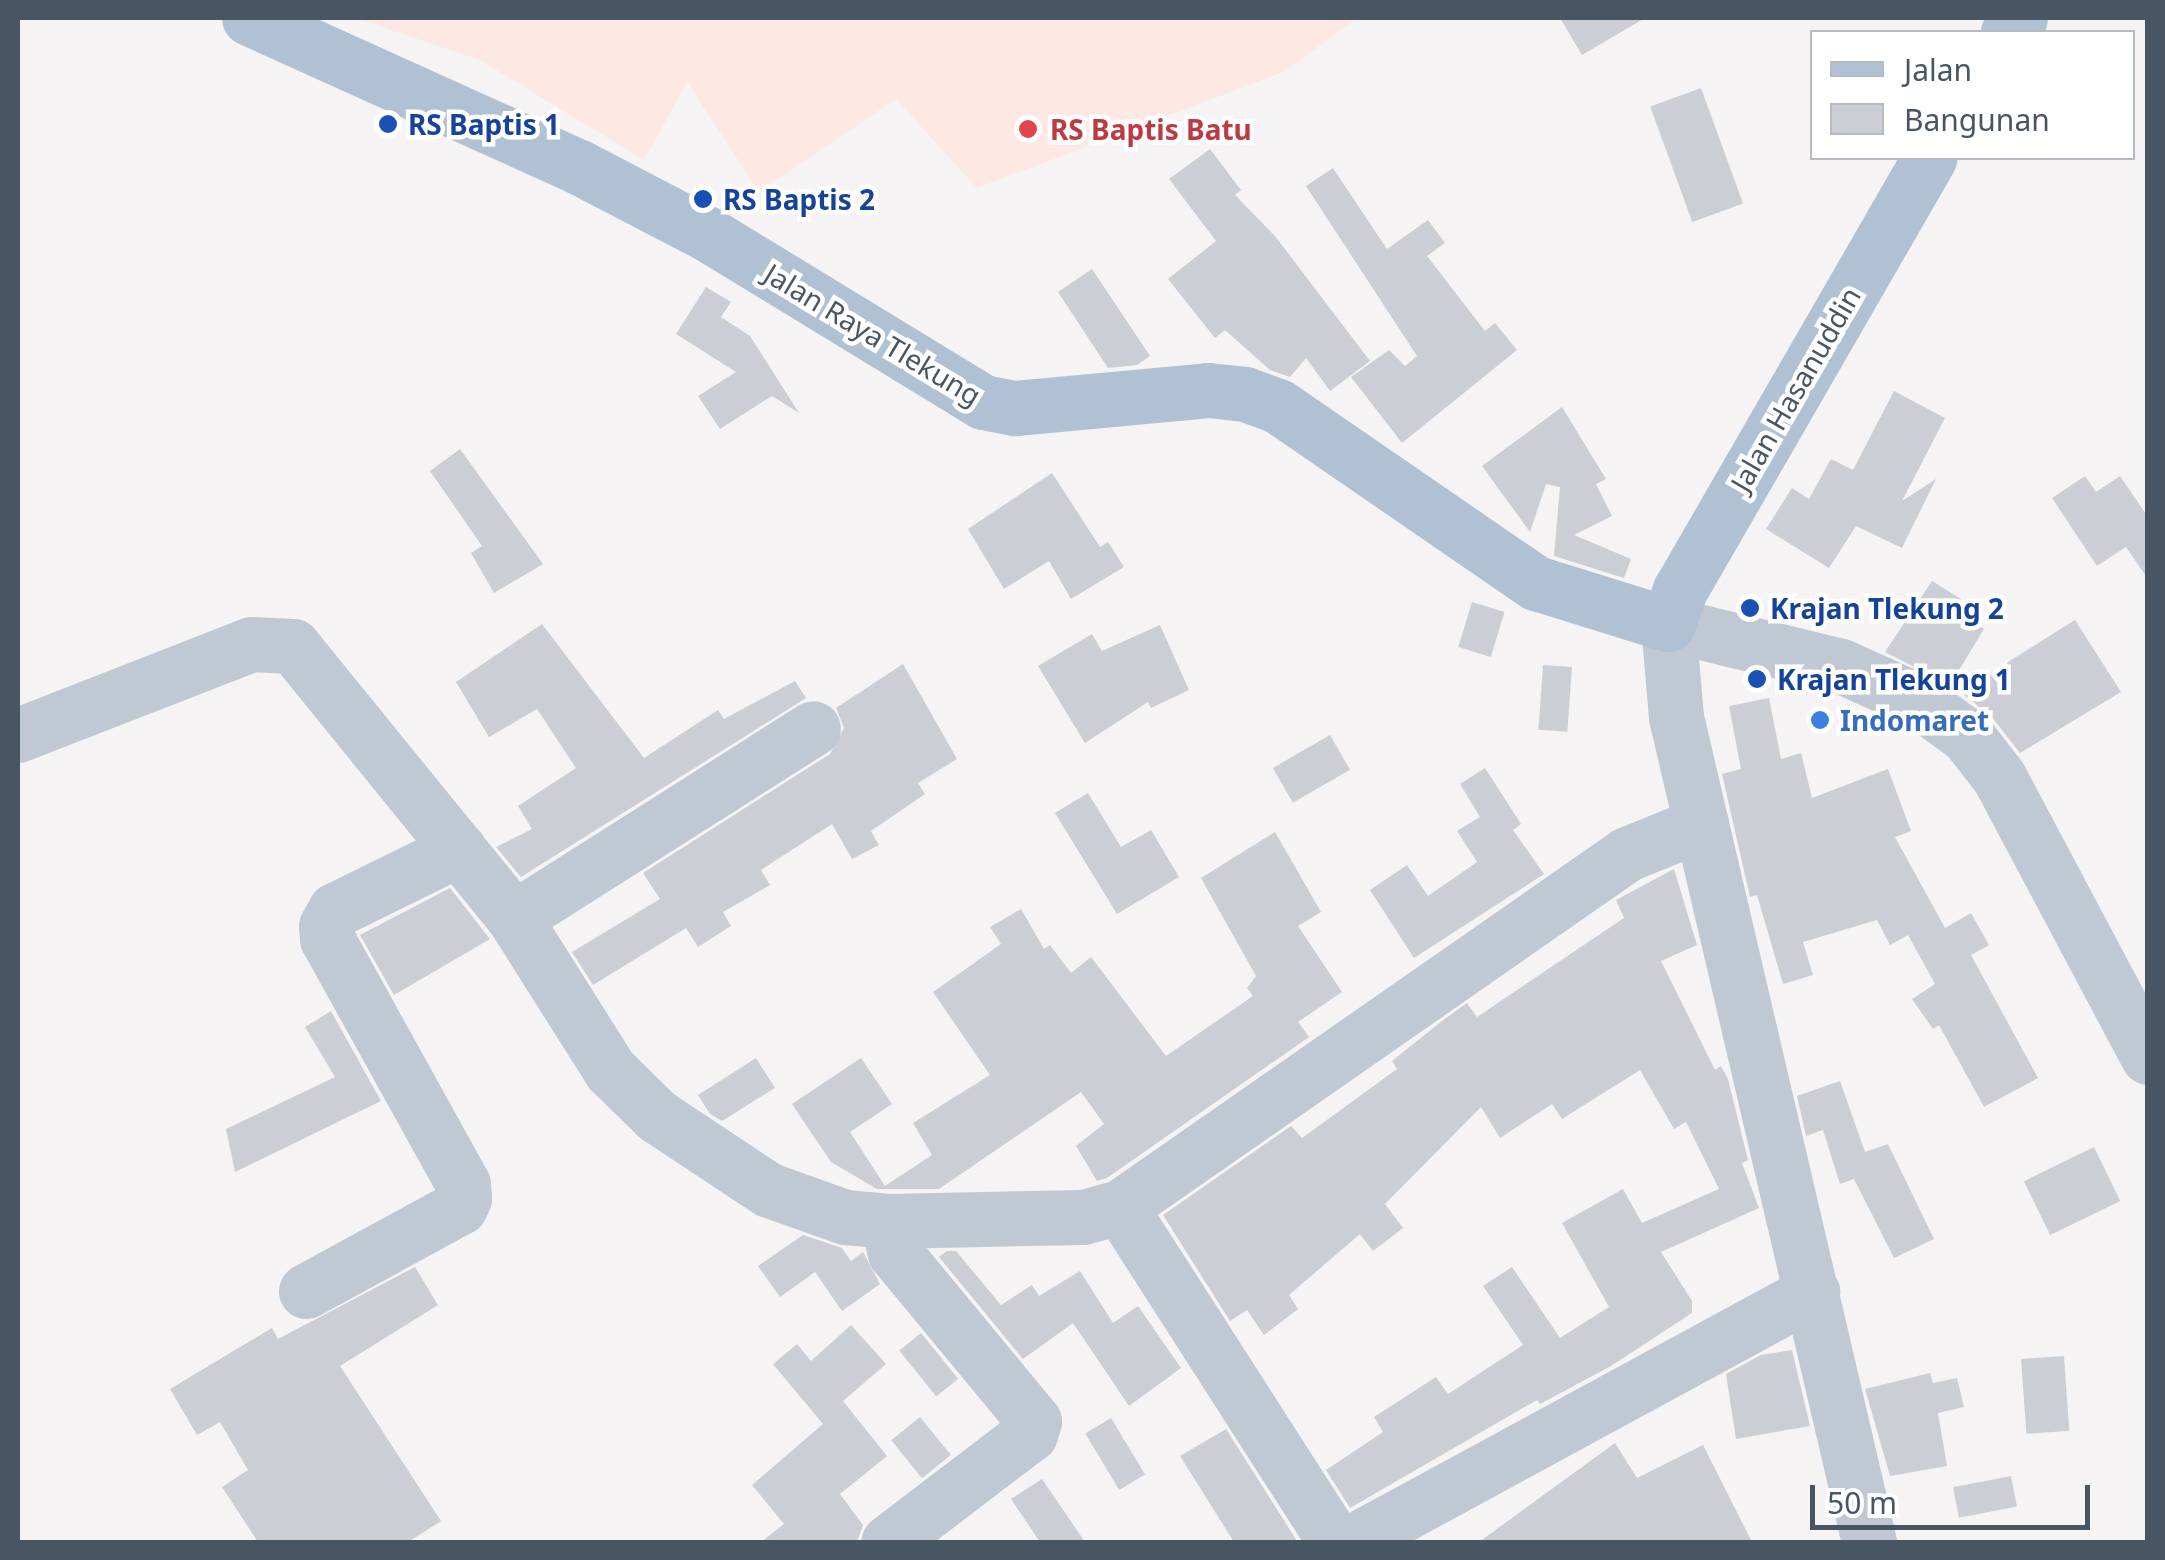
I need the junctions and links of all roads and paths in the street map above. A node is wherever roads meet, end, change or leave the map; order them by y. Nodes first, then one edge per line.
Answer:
1 (249, 18) edge
2 (1928, 160) edge
3 (1668, 624) junction
4 (813, 728) dead end
5 (18, 735) edge
6 (1701, 824) junction
7 (459, 848) junction
8 (514, 918) junction
9 (2148, 1057) edge
10 (1120, 1207) junction
11 (888, 1221) junction
12 (306, 1291) dead end
13 (1812, 1292) junction
14 (888, 1542) edge
15 (1335, 1542) edge
16 (1352, 1542) edge
17 (1869, 1542) edge

1 - 3 main road, Jalan Raya Tlekung
2 - 3 main road, Jalan Hasanuddin
3 - 6 street
3 - 9 street
4 - 8 street
5 - 7 street
6 - 10 street
6 - 13 street
7 - 8 street
7 - 12 street
8 - 11 street
10 - 11 street
10 - 15 street
11 - 14 street
13 - 16 street
13 - 17 street

